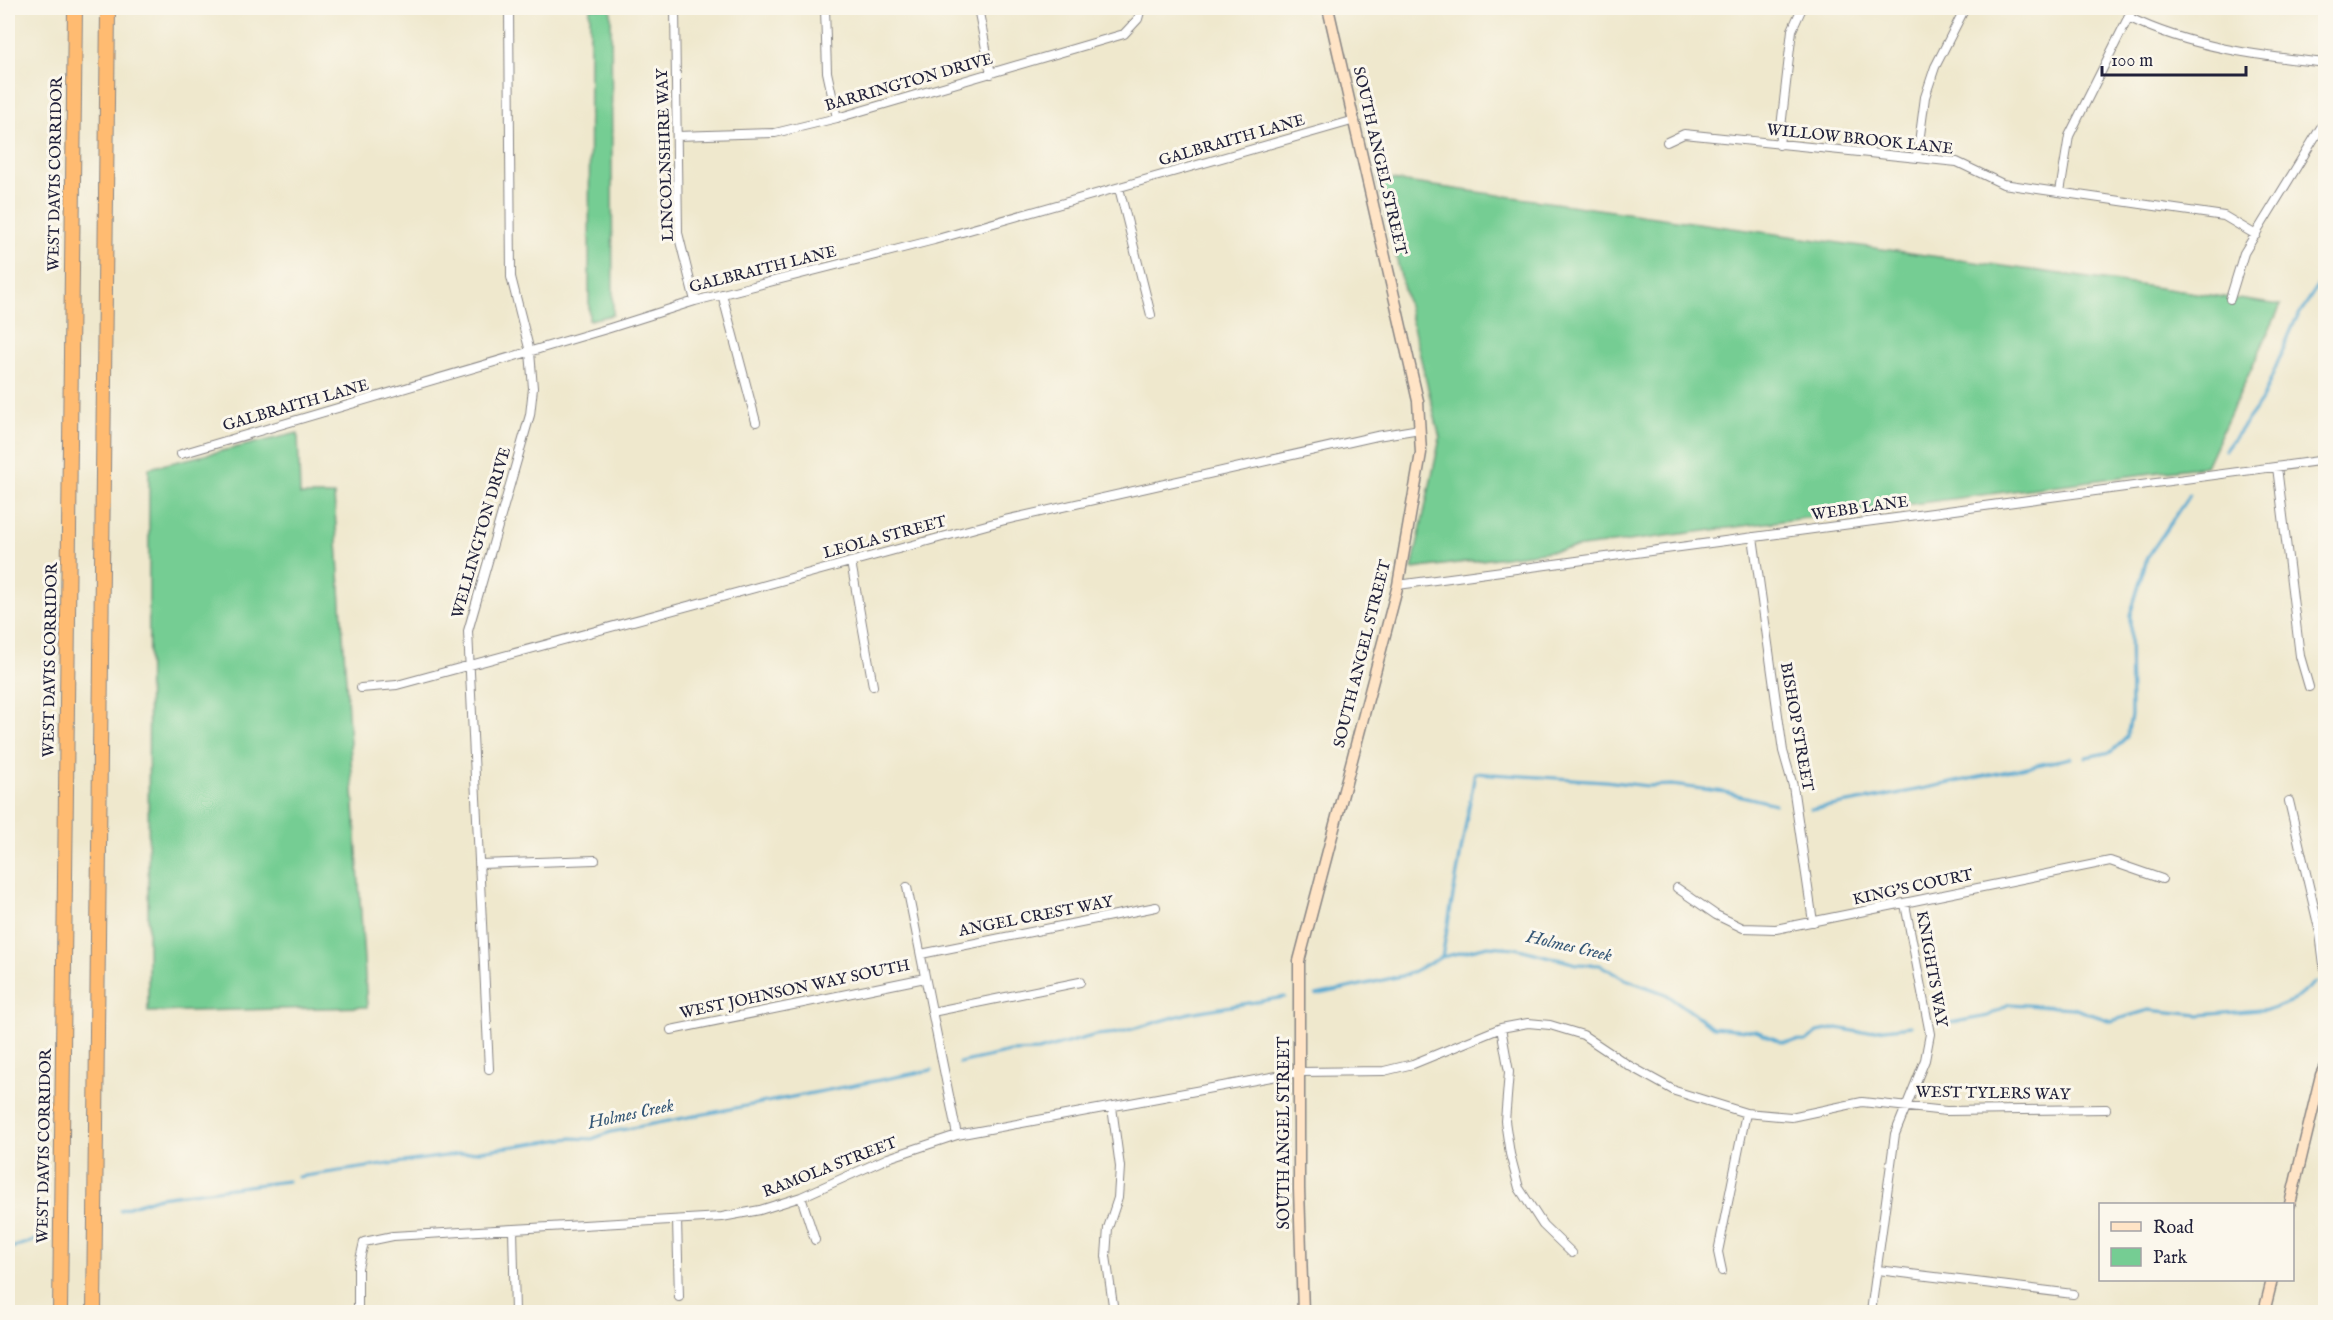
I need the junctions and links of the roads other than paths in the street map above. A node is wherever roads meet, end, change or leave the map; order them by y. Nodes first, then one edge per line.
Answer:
1 (75, 8) edge
2 (108, 8) edge
3 (508, 8) edge
4 (675, 8) edge
5 (825, 8) edge
6 (978, 8) edge
7 (1141, 8) edge
8 (1328, 8) edge
9 (1802, 8) edge
10 (1965, 8) edge
11 (2133, 8) edge
12 (2128, 17) junction
13 (2325, 63) edge
14 (991, 74) junction
15 (837, 118) junction
16 (2325, 119) edge
17 (1355, 120) junction
18 (677, 136) junction
19 (1667, 142) dead end
20 (1779, 145) junction
21 (1917, 158) junction
22 (1119, 188) junction
23 (2060, 192) junction
24 (2256, 235) junction
25 (722, 294) junction
26 (2230, 298) dead end
27 (695, 301) junction
28 (1151, 315) dead end
29 (530, 352) junction
30 (756, 422) dead end
31 (1420, 429) junction
32 (181, 454) dead end
33 (2325, 460) edge
34 (2277, 466) junction
35 (1753, 537) junction
36 (851, 561) junction
37 (1398, 585) junction
38 (470, 666) junction
39 (873, 686) dead end
40 (2309, 687) dead end
41 (361, 688) dead end
42 (2289, 801) dead end
43 (595, 860) dead end
44 (480, 864) junction
45 (2162, 879) dead end
46 (907, 887) dead end
47 (1677, 888) dead end
48 (1905, 904) junction
49 (1156, 907) dead end
50 (1813, 922) junction
51 (921, 954) junction
52 (925, 978) junction
53 (2325, 981) edge
54 (1080, 982) dead end
55 (2325, 1001) edge
56 (2325, 1005) edge
57 (932, 1012) junction
58 (1501, 1028) junction
59 (671, 1030) dead end
60 (2325, 1064) edge
61 (489, 1069) dead end
62 (1299, 1072) junction
63 (1112, 1107) junction
64 (1905, 1107) junction
65 (2106, 1109) dead end
66 (1746, 1113) junction
67 (957, 1135) junction
68 (801, 1197) junction
69 (2290, 1203) edge
70 (677, 1220) junction
71 (513, 1229) junction
72 (815, 1240) dead end
73 (1572, 1253) dead end
74 (1878, 1270) junction
75 (1722, 1271) dead end
76 (2272, 1281) edge
77 (2073, 1294) dead end
78 (679, 1297) dead end
79 (60, 1312) edge
80 (94, 1312) edge
81 (357, 1312) edge
82 (515, 1312) edge
83 (1114, 1312) edge
84 (1303, 1312) edge
85 (1871, 1312) edge
86 (2264, 1312) edge

1 - 79 highway, WEST DAVIS CORRIDOR
2 - 80 highway
3 - 29 street, WELLINGTON DRIVE
4 - 18 street, LINCOLNSHIRE WAY
5 - 15 street
6 - 14 street
7 - 14 street, BARRINGTON DRIVE
8 - 17 street, SOUTH ANGEL STREET
9 - 20 street
10 - 21 street
11 - 12 street
12 - 13 street
12 - 23 street
14 - 15 street, BARRINGTON DRIVE
15 - 18 street, BARRINGTON DRIVE
16 - 24 street
17 - 22 street, GALBRAITH LANE
17 - 31 street, SOUTH ANGEL STREET
18 - 27 street, LINCOLNSHIRE WAY
19 - 20 street, WILLOW BROOK LANE
20 - 21 street, WILLOW BROOK LANE
21 - 23 street, WILLOW BROOK LANE
22 - 25 street, GALBRAITH LANE
22 - 28 street
23 - 24 street, WILLOW BROOK LANE
24 - 26 street
25 - 27 street, GALBRAITH LANE
25 - 30 street
27 - 29 street, GALBRAITH LANE
29 - 32 street, GALBRAITH LANE
29 - 38 street, WELLINGTON DRIVE
31 - 36 street, LEOLA STREET
31 - 37 street, SOUTH ANGEL STREET
33 - 34 street, WEBB LANE
34 - 35 street, WEBB LANE
34 - 40 street
35 - 37 street, WEBB LANE
35 - 50 street, BISHOP STREET
36 - 38 street, LEOLA STREET
36 - 39 street
37 - 62 street, SOUTH ANGEL STREET
38 - 41 street, LEOLA STREET
38 - 44 street, WELLINGTON DRIVE
42 - 53 street
43 - 44 street
44 - 61 street, WELLINGTON DRIVE
45 - 48 street, KING'S COURT
46 - 51 street
47 - 50 street, KING'S COURT
48 - 50 street, KING'S COURT
48 - 64 street, KNIGHTS WAY
49 - 51 street, ANGEL CREST WAY
51 - 52 street
52 - 57 street
52 - 59 street, WEST JOHNSON WAY SOUTH
54 - 57 street
55 - 56 street
57 - 67 street
58 - 62 street, WEST TYLERS WAY
58 - 66 street, WEST TYLERS WAY
58 - 73 street
60 - 69 street
62 - 63 street, RAMOLA STREET
62 - 84 street, SOUTH ANGEL STREET
63 - 67 street, RAMOLA STREET
63 - 83 street
64 - 65 street, WEST TYLERS WAY
64 - 66 street, WEST TYLERS WAY
64 - 74 street, KNIGHTS WAY
66 - 75 street
67 - 68 street, RAMOLA STREET
68 - 70 street, RAMOLA STREET
68 - 72 street
70 - 71 street, RAMOLA STREET
70 - 78 street
71 - 81 street, RAMOLA STREET
71 - 82 street
74 - 77 street
74 - 85 street, KNIGHTS WAY
76 - 86 street

